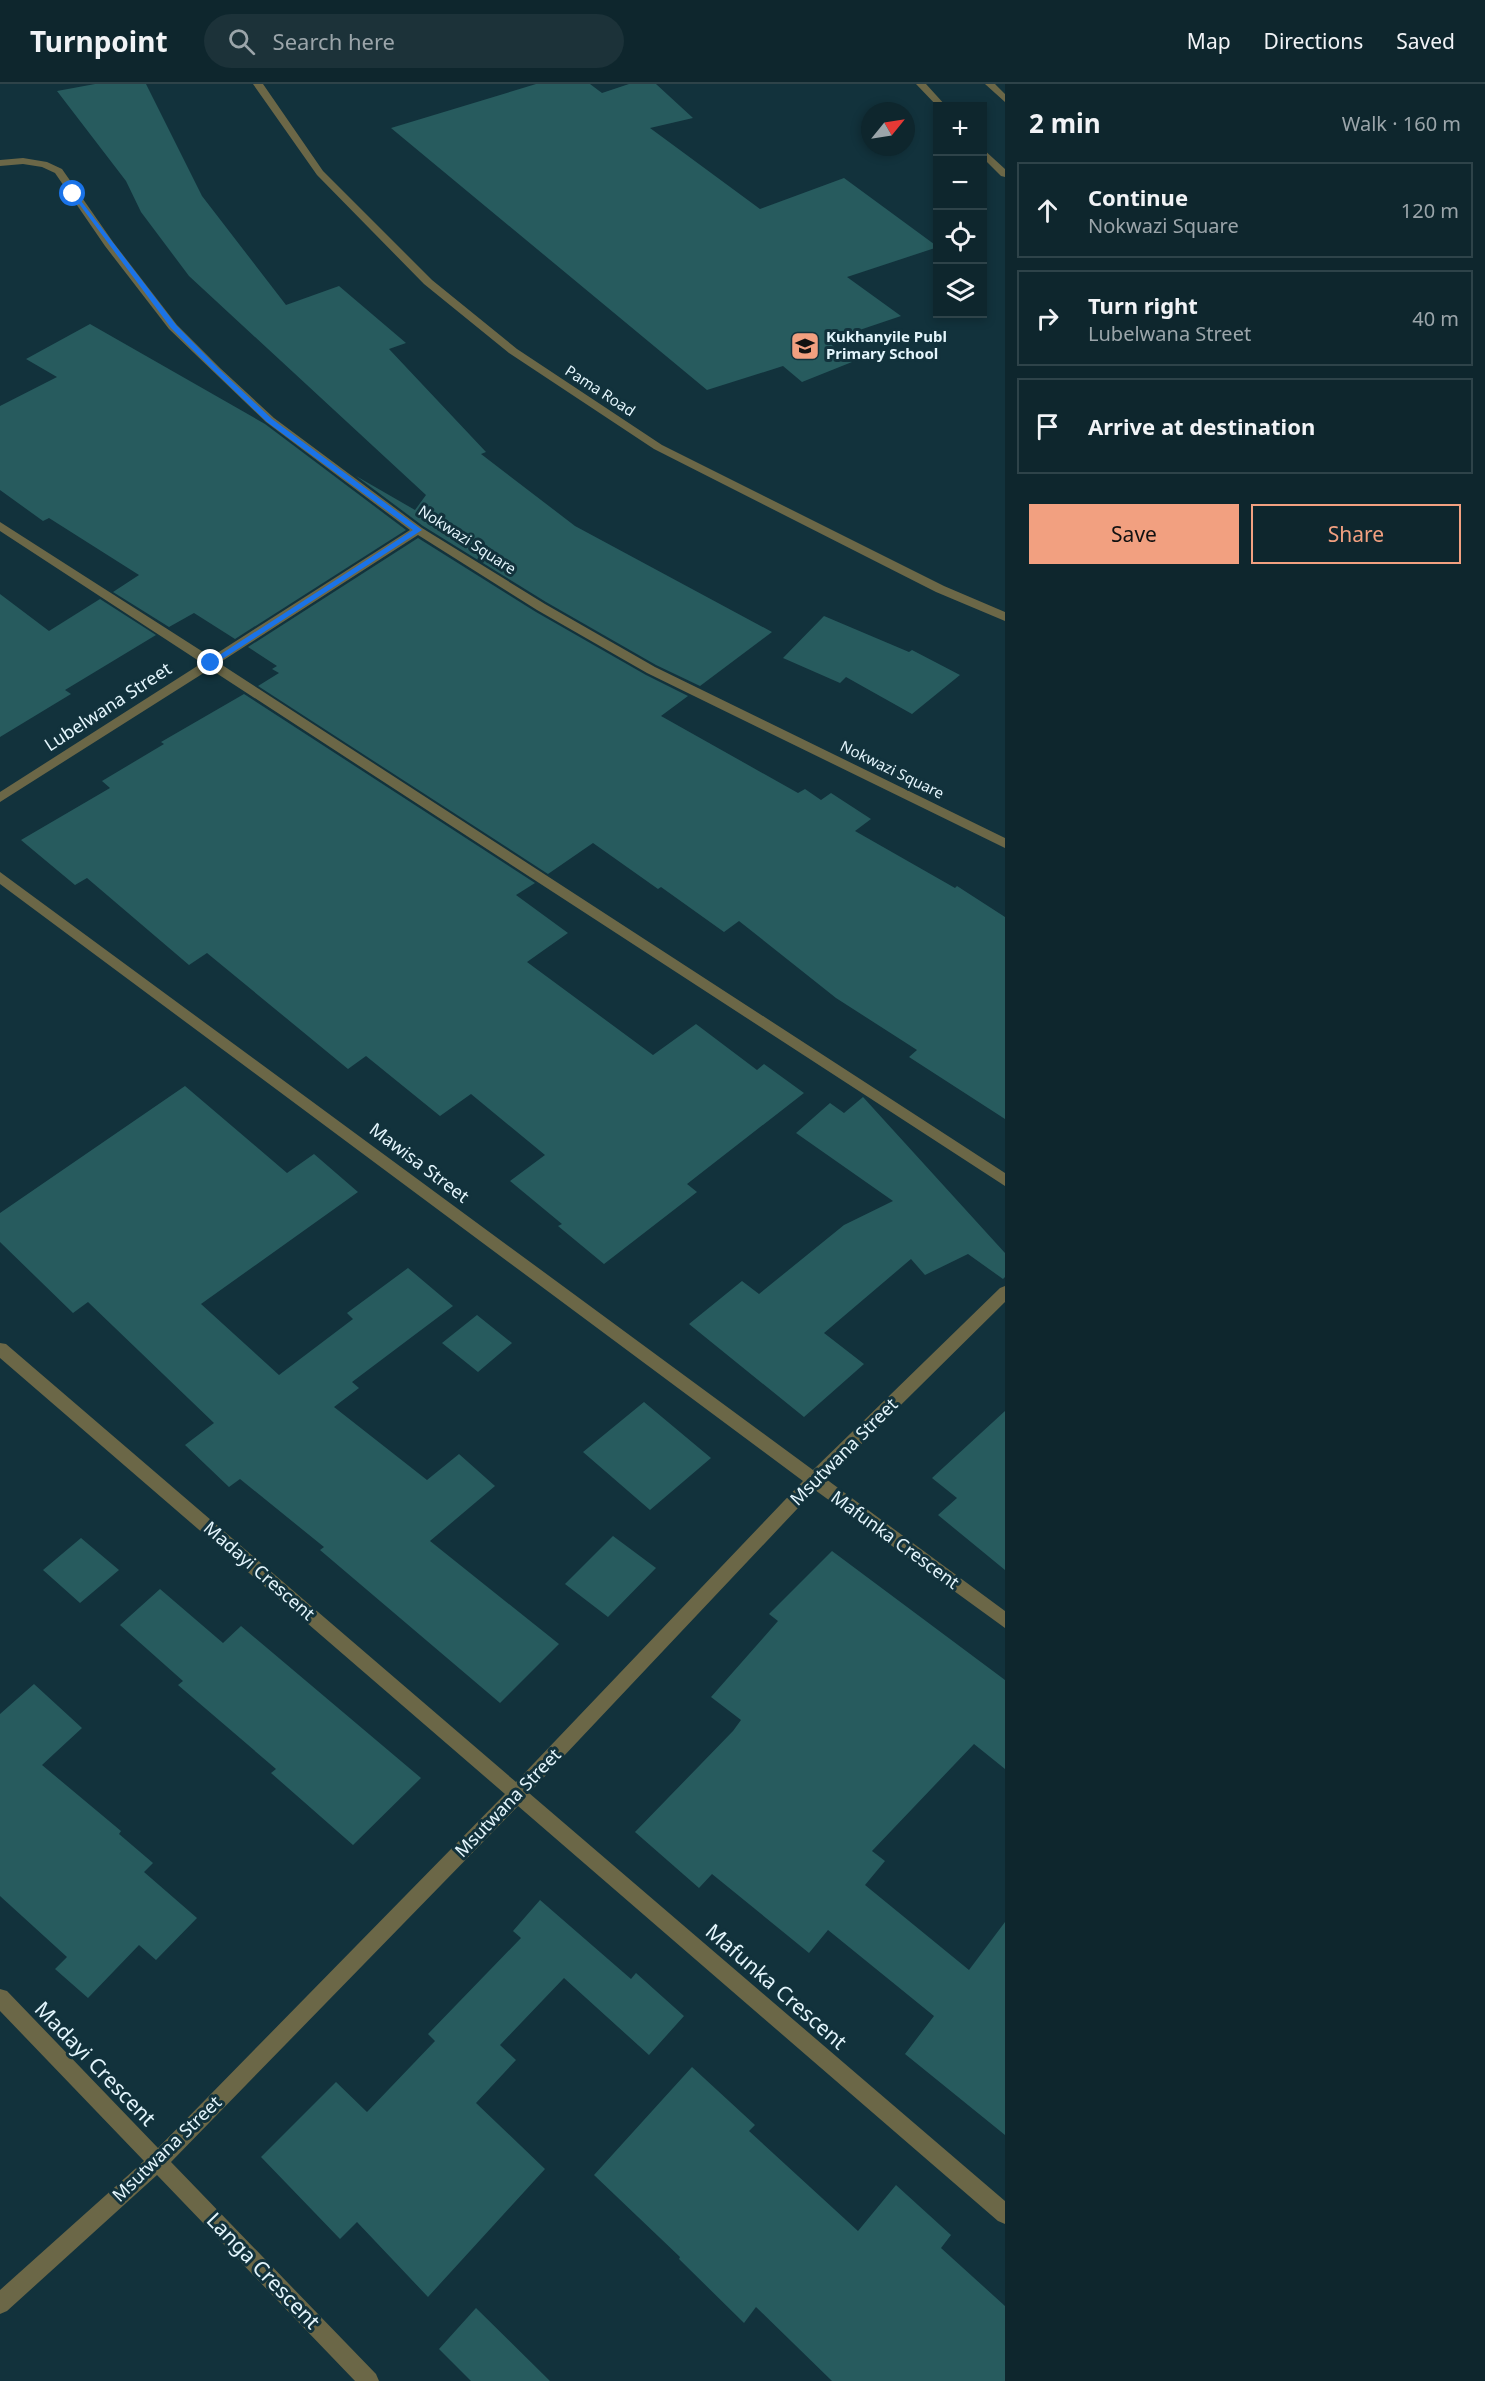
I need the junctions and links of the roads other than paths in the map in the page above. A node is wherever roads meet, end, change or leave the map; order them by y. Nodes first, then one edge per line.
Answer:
1 (258, 84) edge
2 (921, 84) edge
3 (997, 88) edge
4 (1005, 99) edge
5 (938, 102) edge
6 (987, 156) edge
7 (0, 163) edge
8 (1004, 174) edge
9 (0, 526) edge
10 (418, 530) junction
11 (1005, 617) edge
12 (211, 663) junction
13 (0, 798) edge
14 (1005, 843) edge
15 (0, 877) edge
16 (1005, 1180) edge
17 (1005, 1292) edge
18 (0, 1349) edge
19 (814, 1480) junction
20 (1005, 1620) edge
21 (517, 1794) junction
22 (0, 1998) edge
23 (157, 2162) junction
24 (1005, 2214) edge
25 (0, 2304) edge
26 (369, 2381) edge

1 - 11 street, Pama Road
2 - 5 street
3 - 4 street
6 - 8 street
7 - 10 street, Nokwazi Square
9 - 12 street
10 - 12 street, Lubelwana Street
10 - 14 street, Nokwazi Square
12 - 13 street, Lubelwana Street
12 - 16 street
15 - 19 street, Mawisa Street
17 - 19 street, Msutwana Street
18 - 21 street, Madayi Crescent
19 - 20 street, Mafunka Crescent
19 - 21 street, Msutwana Street
21 - 23 street, Msutwana Street
21 - 24 street, Mafunka Crescent
22 - 23 street, Madayi Crescent
23 - 25 street, Msutwana Street
23 - 26 street, Langa Crescent

